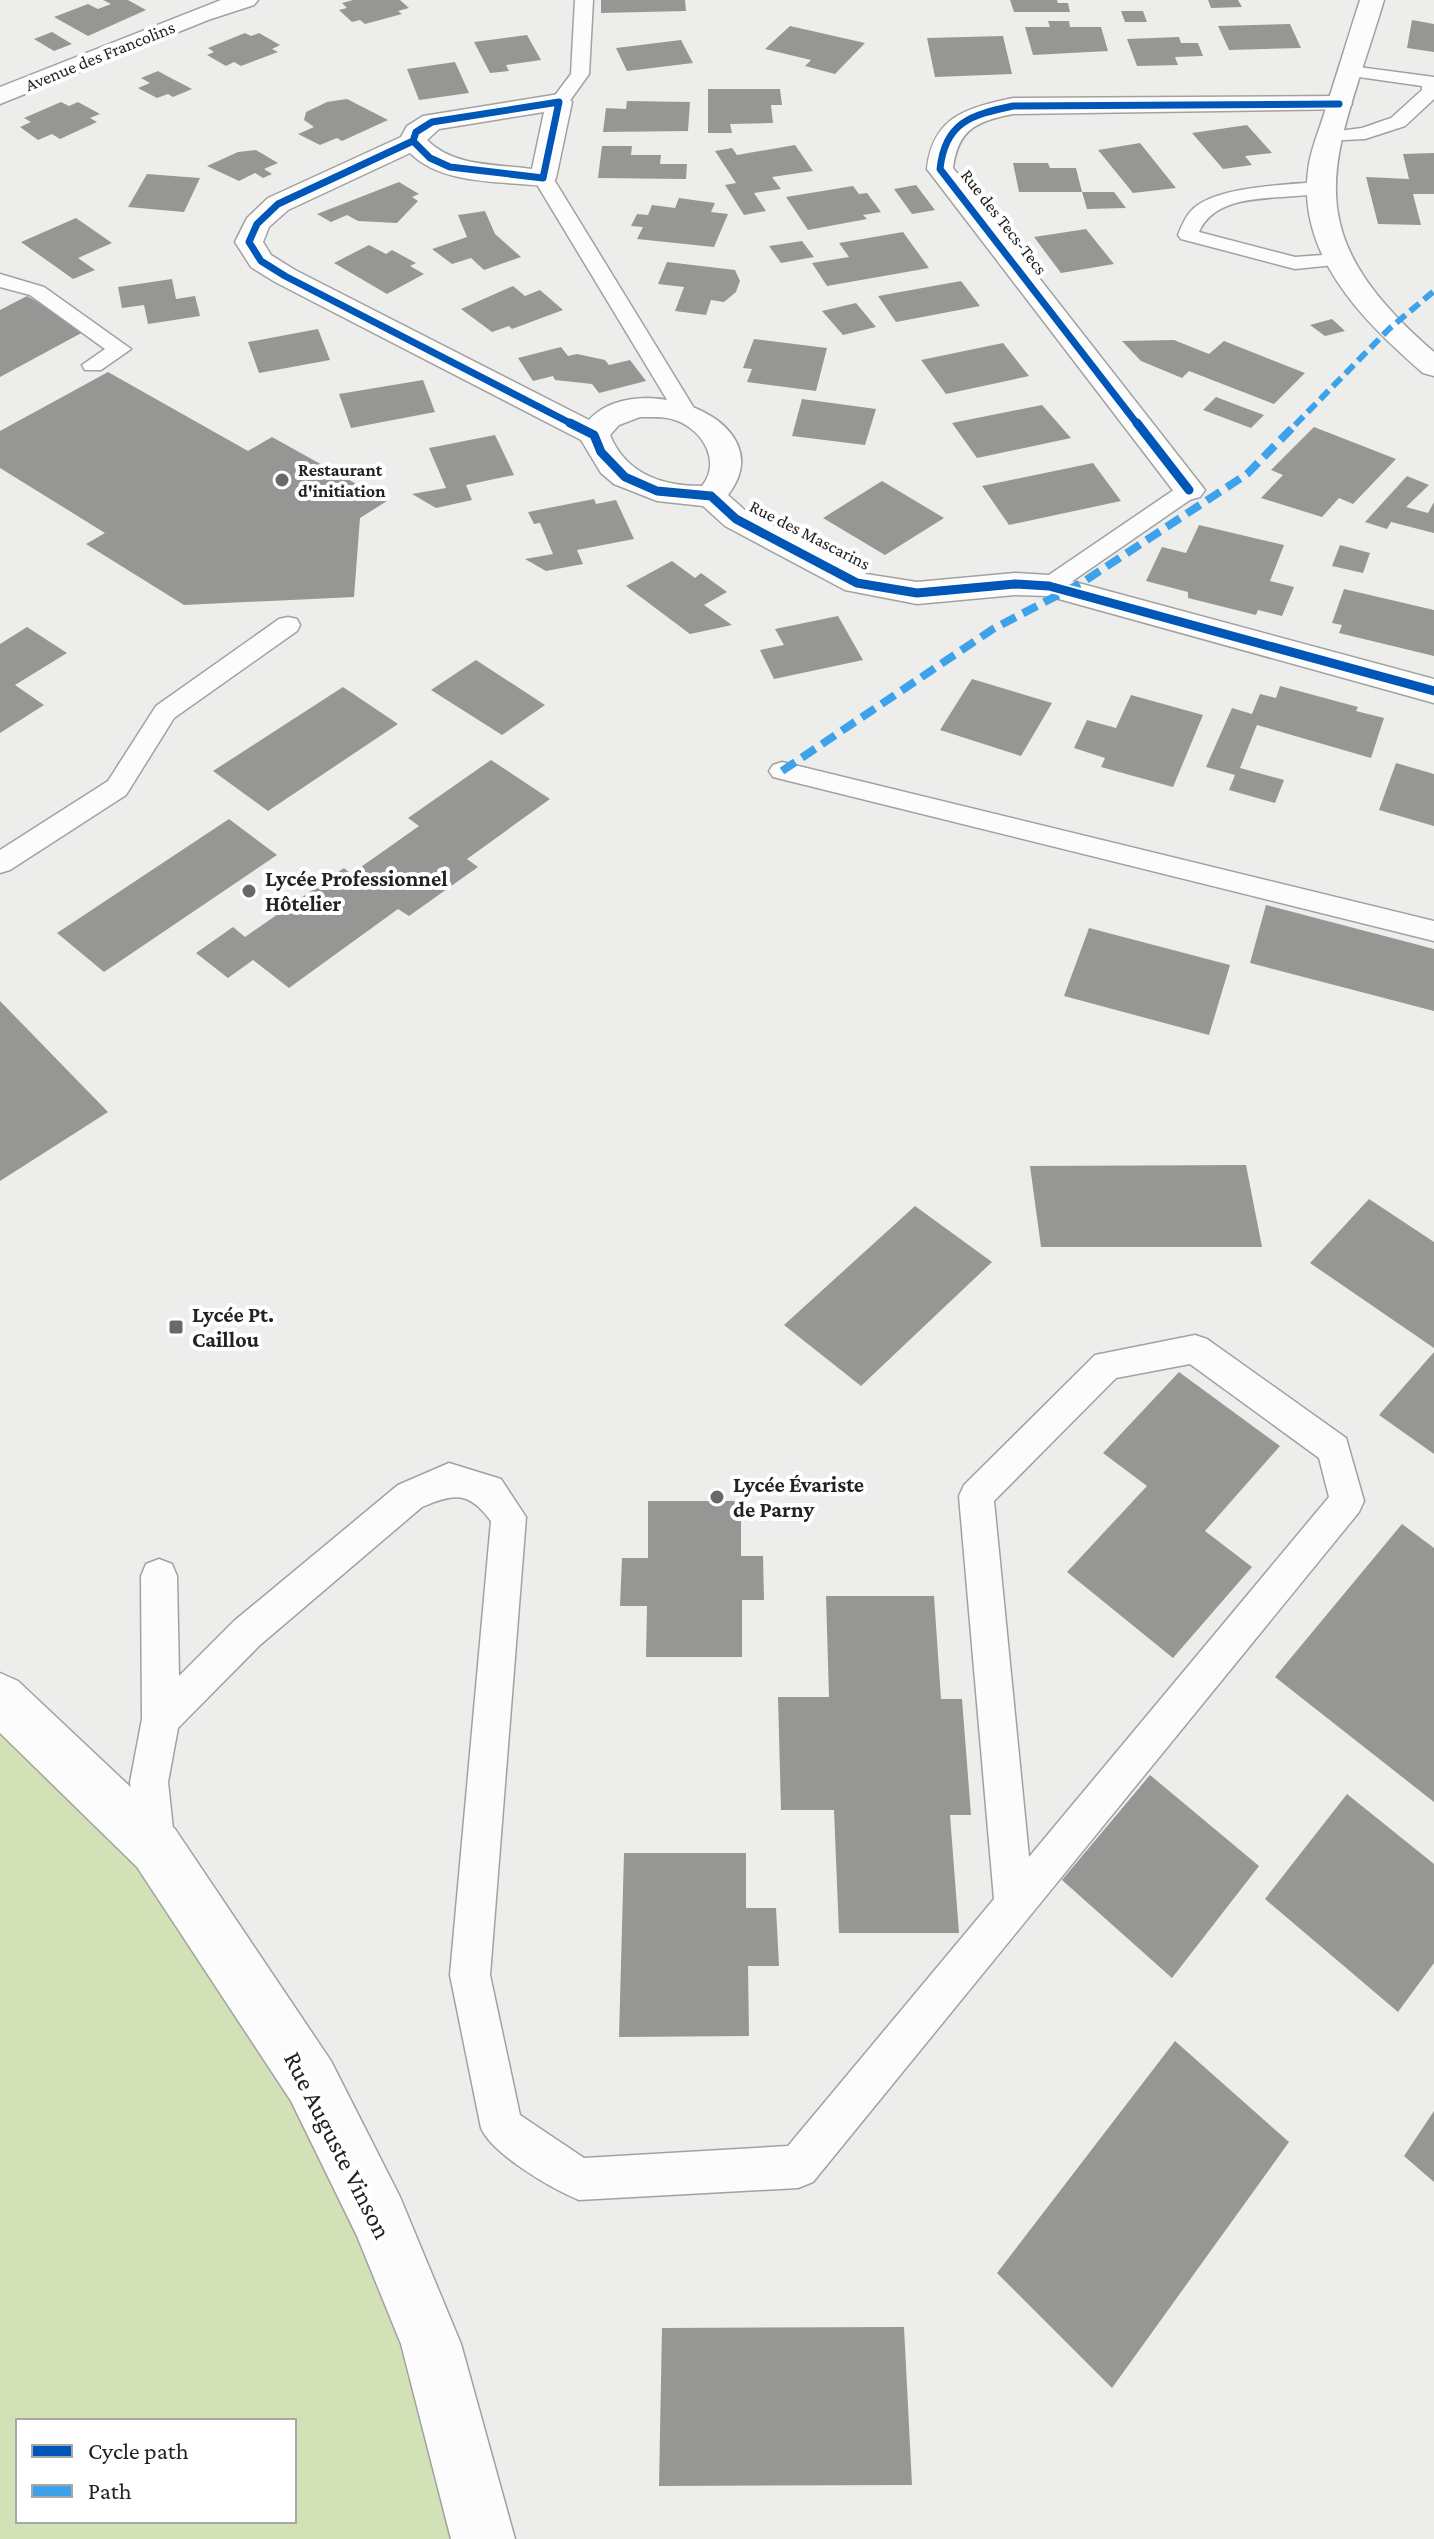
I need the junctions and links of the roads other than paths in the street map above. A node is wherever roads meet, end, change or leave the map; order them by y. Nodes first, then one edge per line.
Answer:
1 (246, 0) edge
2 (584, 0) edge
3 (1372, 0) edge
4 (1351, 71) junction
5 (0, 96) edge
6 (559, 102) junction
7 (1339, 104) junction
8 (1330, 137) junction
9 (413, 141) junction
10 (543, 178) junction
11 (1318, 188) junction
12 (1337, 260) junction
13 (0, 280) edge
14 (93, 365) dead end
15 (1434, 367) edge
16 (686, 413) junction
17 (594, 435) junction
18 (1189, 490) joint
19 (711, 496) junction
20 (1049, 586) junction
21 (288, 625) dead end
22 (1434, 691) edge
23 (782, 771) dead end
24 (0, 863) edge
25 (1434, 931) edge
26 (159, 1576) dead end
27 (0, 1698) edge
28 (161, 1719) junction
29 (156, 1848) junction
30 (1014, 1903) junction
31 (483, 2539) edge

1 - 5 street, Avenue des Francolins
2 - 6 lane
3 - 4 street
4 - 7 street
4 - 8 lane
6 - 9 street
6 - 10 street
7 - 8 street
7 - 18 street, Rue des Tecs-Tecs
8 - 11 street
9 - 10 street
9 - 17 street
10 - 16 lane
11 - 12 street
11 - 12 lane
12 - 15 street
13 - 14 lane
16 - 17 street
16 - 19 street
17 - 19 street
18 - 20 lane
19 - 20 street, Rue des Mascarins
20 - 22 street, Rue des Mascarins
21 - 24 lane
23 - 25 lane
26 - 28 lane
27 - 29 street, Rue Auguste Vinson
28 - 29 lane
28 - 30 lane
29 - 31 street, Rue Auguste Vinson
30 - 30 lane

